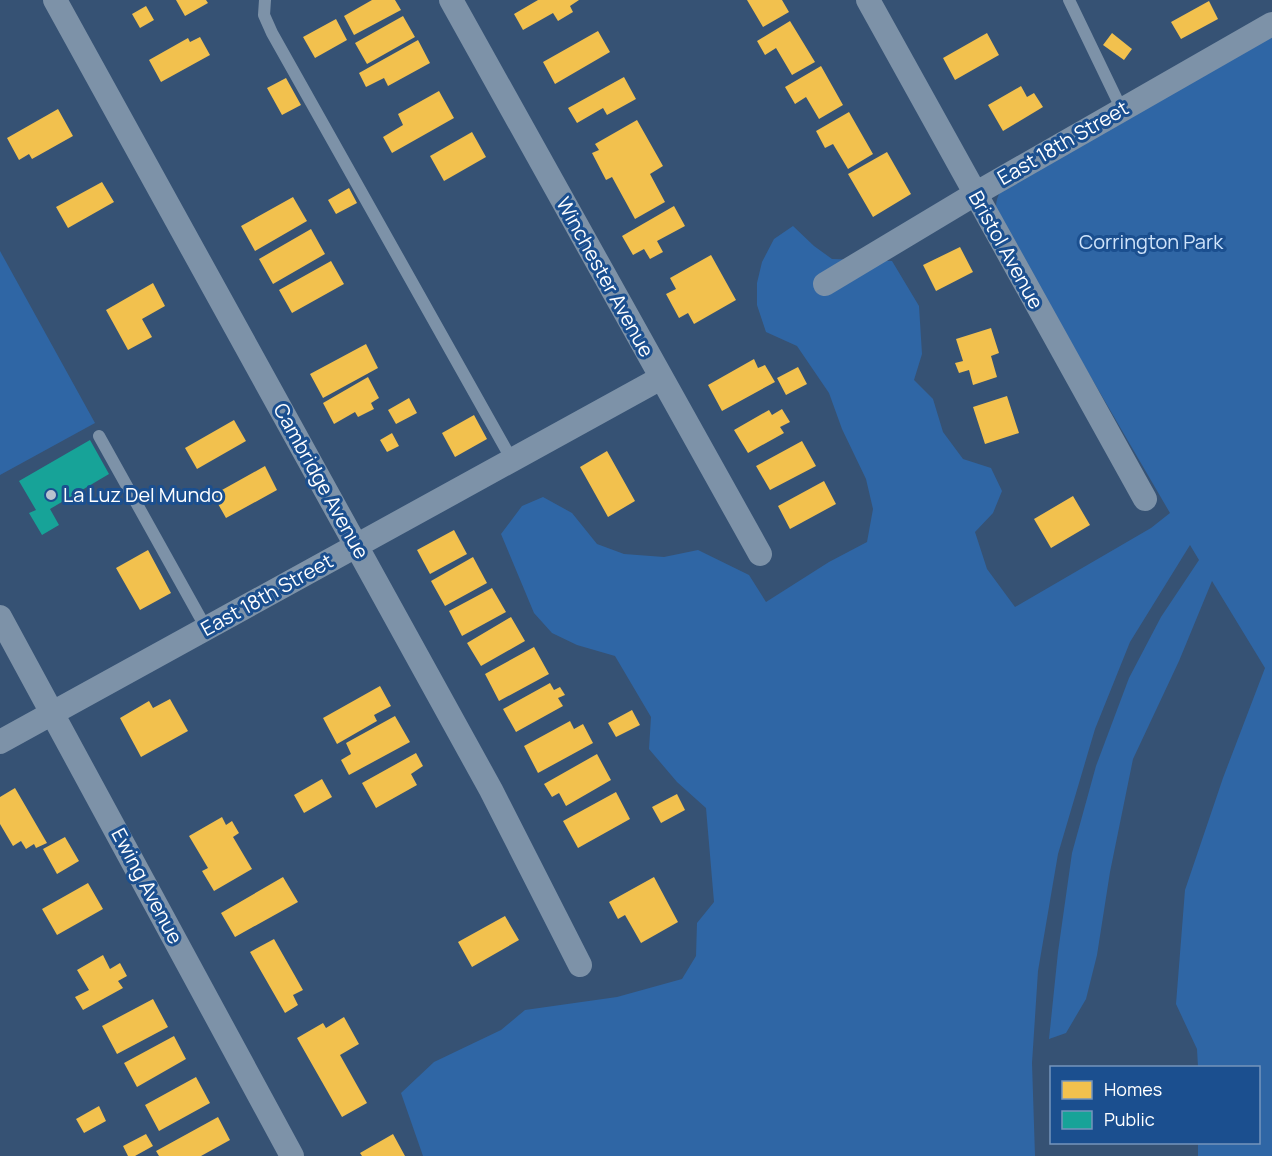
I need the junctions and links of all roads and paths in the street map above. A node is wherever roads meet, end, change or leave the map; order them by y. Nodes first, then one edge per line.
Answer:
1 (55, 0) edge
2 (265, 0) edge
3 (451, 0) edge
4 (868, 0) edge
5 (1070, 0) edge
6 (1272, 24) edge
7 (1122, 110) junction
8 (975, 194) junction
9 (825, 284) dead end
10 (661, 378) junction
11 (99, 436) dead end
12 (512, 460) junction
13 (1145, 499) dead end
14 (357, 545) junction
15 (760, 554) dead end
16 (0, 617) edge
17 (206, 628) junction
18 (52, 713) junction
19 (0, 742) edge
20 (580, 965) dead end
21 (292, 1156) edge

1 - 14 street, Cambridge Avenue
2 - 12 lane
3 - 10 street, Winchester Avenue
4 - 8 street, Bristol Avenue
5 - 7 lane
6 - 7 street, East 18th Street
7 - 8 street, East 18th Street
8 - 9 street, East 18th Street
8 - 13 street, Bristol Avenue
10 - 12 street, East 18th Street
10 - 15 street, Winchester Avenue
11 - 17 lane
12 - 14 street, East 18th Street
14 - 17 street, East 18th Street
14 - 20 street, Cambridge Avenue
16 - 18 street, Ewing Avenue
17 - 18 street, East 18th Street
18 - 19 street, East 18th Street
18 - 21 street, Ewing Avenue

